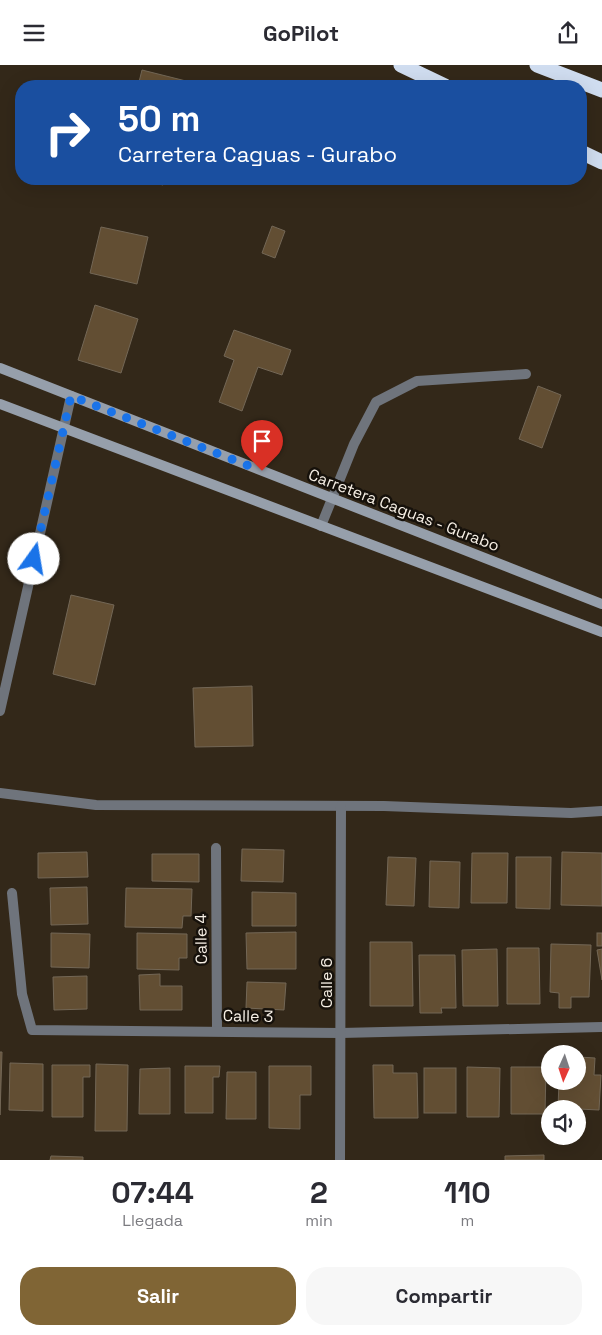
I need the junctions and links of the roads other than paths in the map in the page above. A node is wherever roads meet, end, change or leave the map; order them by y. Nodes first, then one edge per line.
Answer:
1 (401, 65) edge
2 (537, 65) edge
3 (432, 80) edge
4 (576, 80) edge
5 (587, 84) edge
6 (602, 90) edge
7 (587, 155) edge
8 (602, 162) edge
9 (0, 368) edge
10 (526, 374) dead end
11 (71, 396) junction
12 (0, 404) edge
13 (64, 429) junction
14 (332, 498) junction
15 (321, 526) junction
16 (602, 604) edge
17 (602, 632) edge
18 (0, 709) edge
19 (0, 793) edge
20 (341, 806) junction
21 (602, 811) edge
22 (216, 848) dead end
23 (12, 893) dead end
24 (602, 1027) edge
25 (218, 1030) junction
26 (341, 1033) junction
27 (340, 1160) edge

1 - 3 highway
2 - 4 highway
5 - 6 highway
7 - 8 highway
9 - 11 main road, Carretera Caguas - Gurabo
10 - 14 street
11 - 13 street
11 - 14 main road, Carretera Caguas - Gurabo
12 - 13 main road
13 - 15 main road
13 - 18 street
14 - 15 street
14 - 16 main road, Carretera Caguas - Gurabo
15 - 17 main road
19 - 20 street
20 - 21 street
20 - 26 street, Calle 6
22 - 25 street, Calle 4
23 - 25 street, Calle 3
24 - 26 street, Calle 3
25 - 26 street, Calle 3
26 - 27 street, Calle 6

